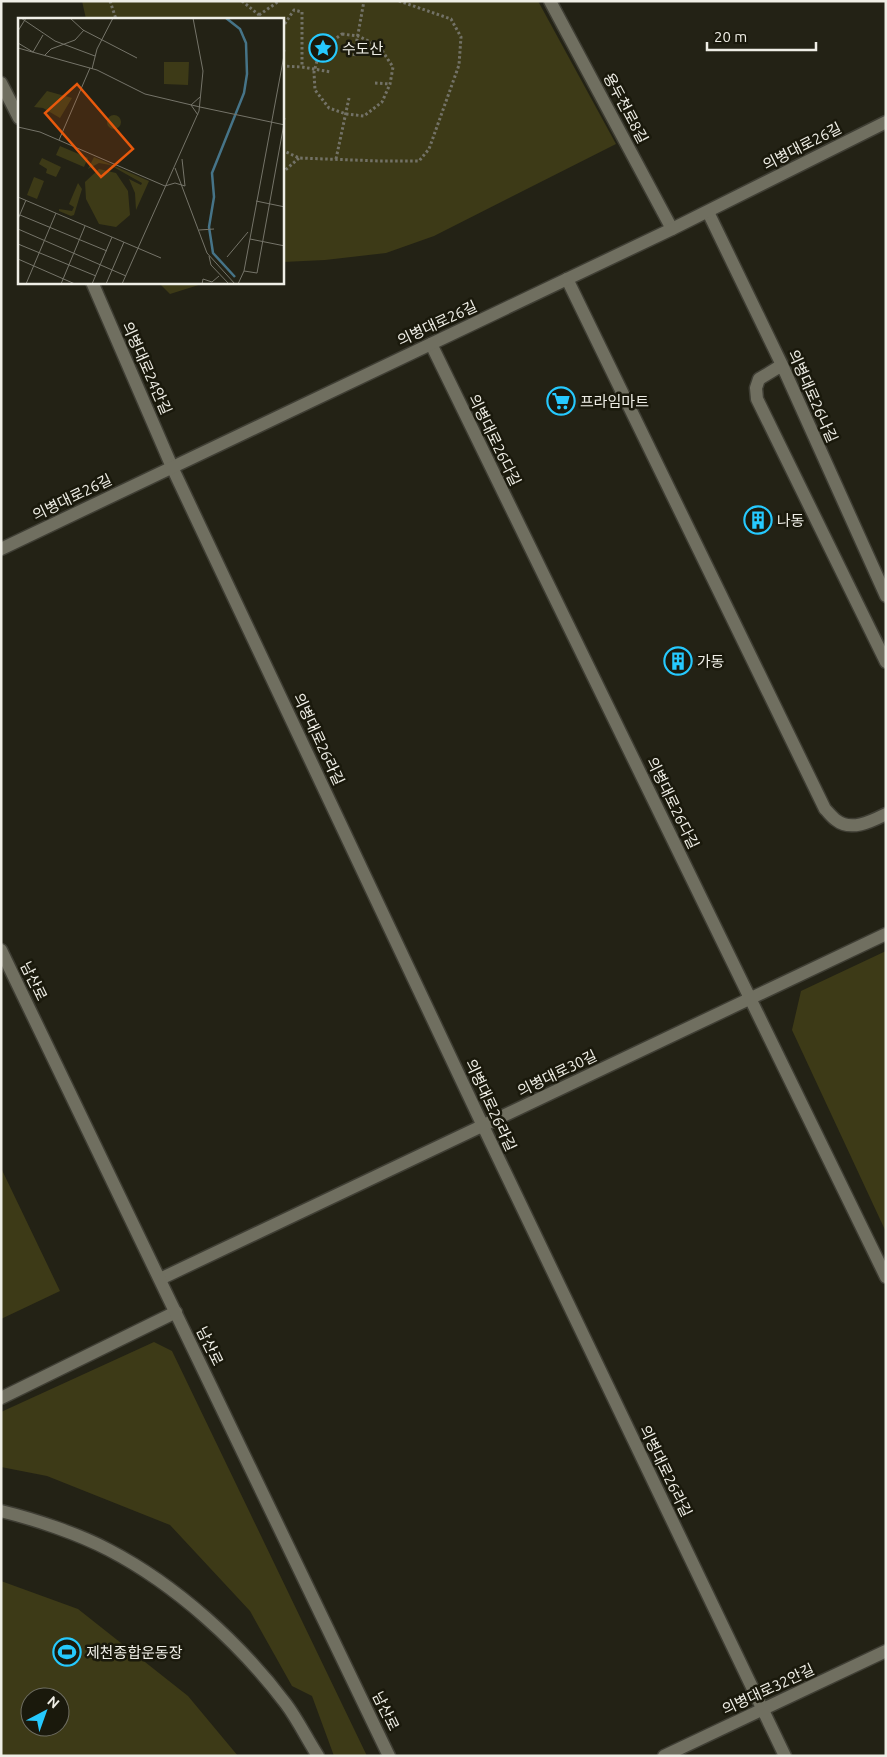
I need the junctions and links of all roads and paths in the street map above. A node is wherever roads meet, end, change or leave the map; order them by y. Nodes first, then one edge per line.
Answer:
1 (110, 1) edge
2 (242, 1) edge
3 (279, 1) edge
4 (364, 1) edge
5 (399, 1) edge
6 (550, 1) edge
7 (259, 17) edge
8 (116, 18) edge
9 (284, 25) edge
10 (358, 36) junction
11 (354, 56) dead end
12 (284, 66) edge
13 (302, 66) junction
14 (314, 69) junction
15 (331, 72) dead end
16 (1, 83) edge
17 (375, 83) dead end
18 (390, 84) junction
19 (349, 98) dead end
20 (346, 114) junction
21 (18, 116) edge
22 (886, 122) edge
23 (284, 151) edge
24 (299, 158) junction
25 (336, 159) junction
26 (284, 170) edge
27 (708, 212) junction
28 (672, 229) junction
29 (567, 279) junction
30 (93, 284) edge
31 (431, 344) junction
32 (782, 365) junction
33 (172, 467) junction
34 (1, 549) edge
35 (886, 596) edge
36 (886, 662) edge
37 (886, 814) edge
38 (886, 934) edge
39 (1, 950) edge
40 (751, 999) junction
41 (483, 1126) junction
42 (886, 1277) edge
43 (160, 1278) junction
44 (176, 1312) junction
45 (1, 1398) edge
46 (1, 1511) edge
47 (886, 1651) edge
48 (763, 1710) junction
49 (318, 1756) edge
50 (389, 1756) edge
51 (664, 1756) edge
52 (785, 1756) edge

1 - 8 path
2 - 7 path
3 - 7 path
4 - 10 path
5 - 25 path
6 - 28 street, 용두천로8길
9 - 13 path
10 - 11 path
10 - 14 path
10 - 18 path
12 - 13 path
13 - 14 path
14 - 15 path
14 - 20 path
16 - 21 street
17 - 18 path
18 - 20 path
19 - 20 path
20 - 25 path
22 - 27 street, 의병대로26길
23 - 24 path
24 - 25 path
24 - 26 path
27 - 28 street, 의병대로26길
27 - 32 street, 의병대로26나길
28 - 29 street, 의병대로26길
29 - 31 street, 의병대로26길
29 - 37 street
30 - 33 street, 의병대로24안길
31 - 33 street, 의병대로26길
31 - 40 street, 의병대로26다길
32 - 35 street, 의병대로26나길
32 - 36 street
33 - 34 street, 의병대로26길
33 - 41 street, 의병대로26라길
38 - 40 street, 의병대로30길
39 - 43 street, 남산로
40 - 41 street, 의병대로30길
40 - 42 street, 의병대로26다길
41 - 43 street, 의병대로30길
41 - 48 street, 의병대로26라길
43 - 44 street, 남산로
44 - 45 street
44 - 50 street, 남산로
46 - 49 street
47 - 48 street, 의병대로32안길
48 - 51 street, 의병대로32안길
48 - 52 street, 의병대로26라길

